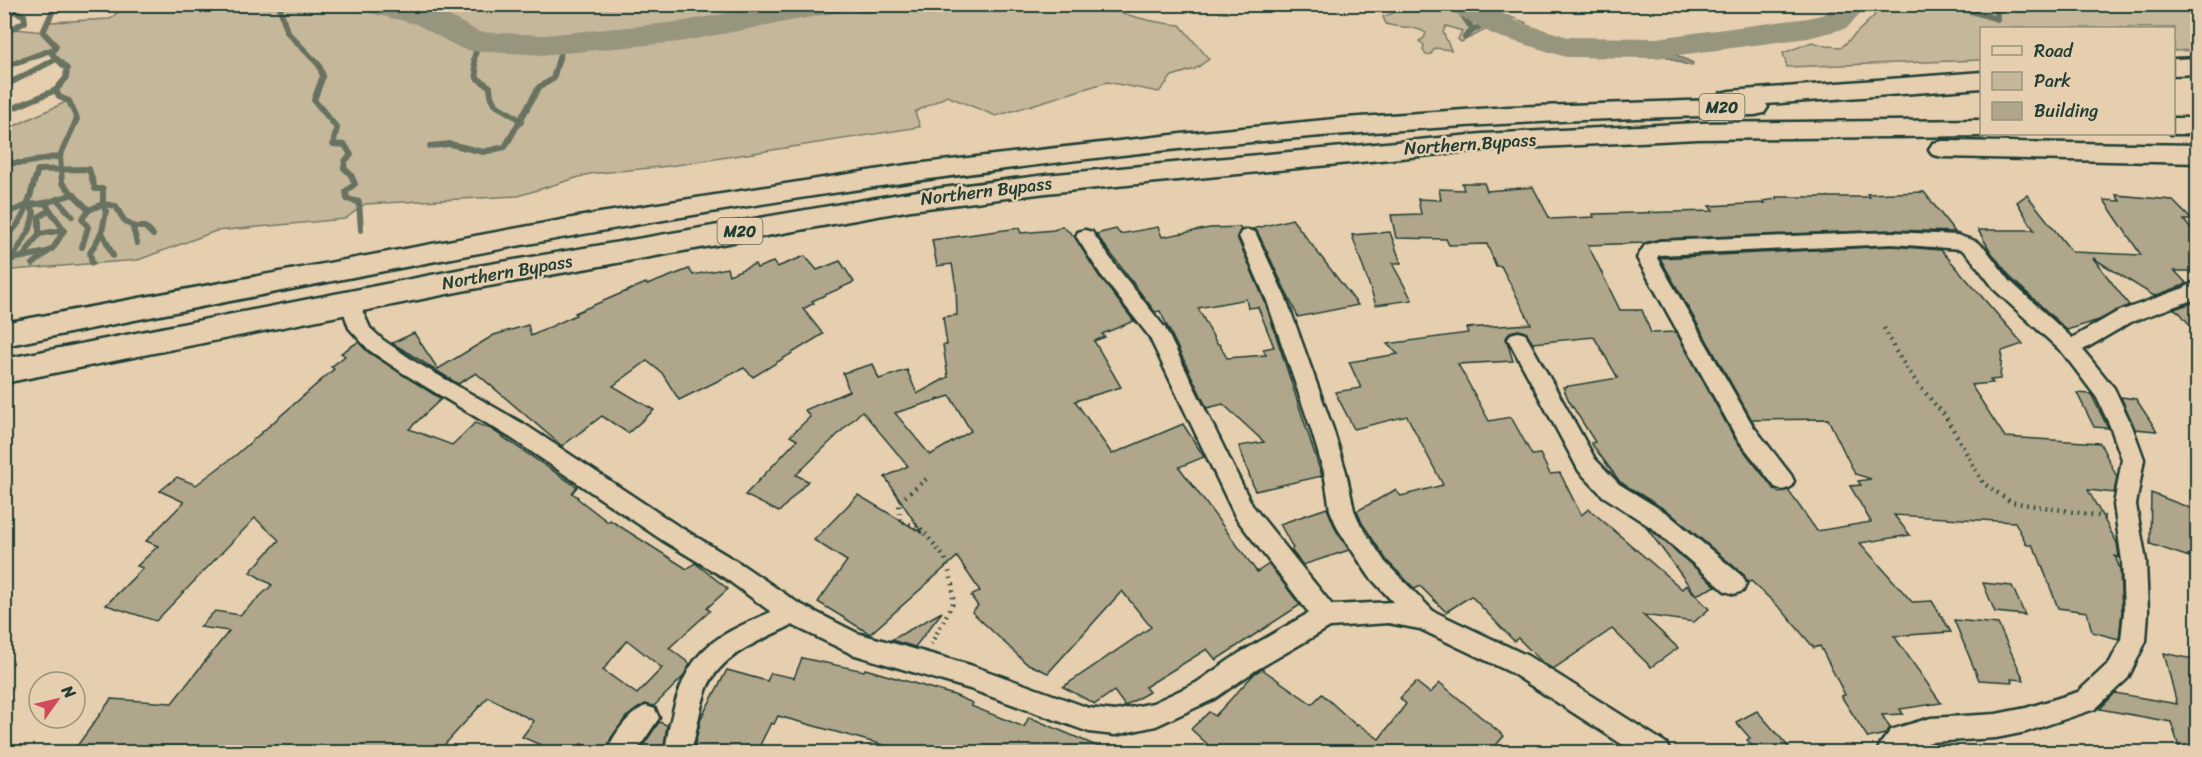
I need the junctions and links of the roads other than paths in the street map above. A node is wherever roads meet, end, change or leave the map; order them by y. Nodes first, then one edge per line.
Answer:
1 (2198, 66) edge
2 (2175, 67) edge
3 (1980, 80) edge
4 (2198, 104) edge
5 (2175, 105) edge
6 (1980, 106) edge
7 (1462, 118) junction
8 (2175, 126) edge
9 (2198, 126) edge
10 (1980, 128) edge
11 (1482, 142) junction
12 (2198, 154) edge
13 (1085, 236) dead end
14 (1248, 236) dead end
15 (2198, 287) edge
16 (354, 314) dead end
17 (4, 335) edge
18 (1518, 339) dead end
19 (2070, 348) junction
20 (4, 371) edge
21 (1783, 481) dead end
22 (1734, 584) dead end
23 (792, 613) junction
24 (1326, 616) junction
25 (1424, 619) junction
26 (646, 718) dead end
27 (620, 753) edge
28 (678, 753) edge
29 (1657, 753) edge
30 (1890, 753) edge

1 - 2 highway
3 - 7 highway
4 - 5 highway
6 - 7 highway, Northern Bypass / M20
7 - 17 highway, Northern Bypass / M20
8 - 9 highway
10 - 11 highway, Northern Bypass / M20
11 - 12 highway
11 - 20 highway, Northern Bypass / M20
13 - 24 street
14 - 25 street
15 - 19 street
16 - 23 street
18 - 22 street
19 - 21 street
19 - 30 street
23 - 24 street
23 - 28 street
24 - 25 street
25 - 29 street
26 - 27 street

